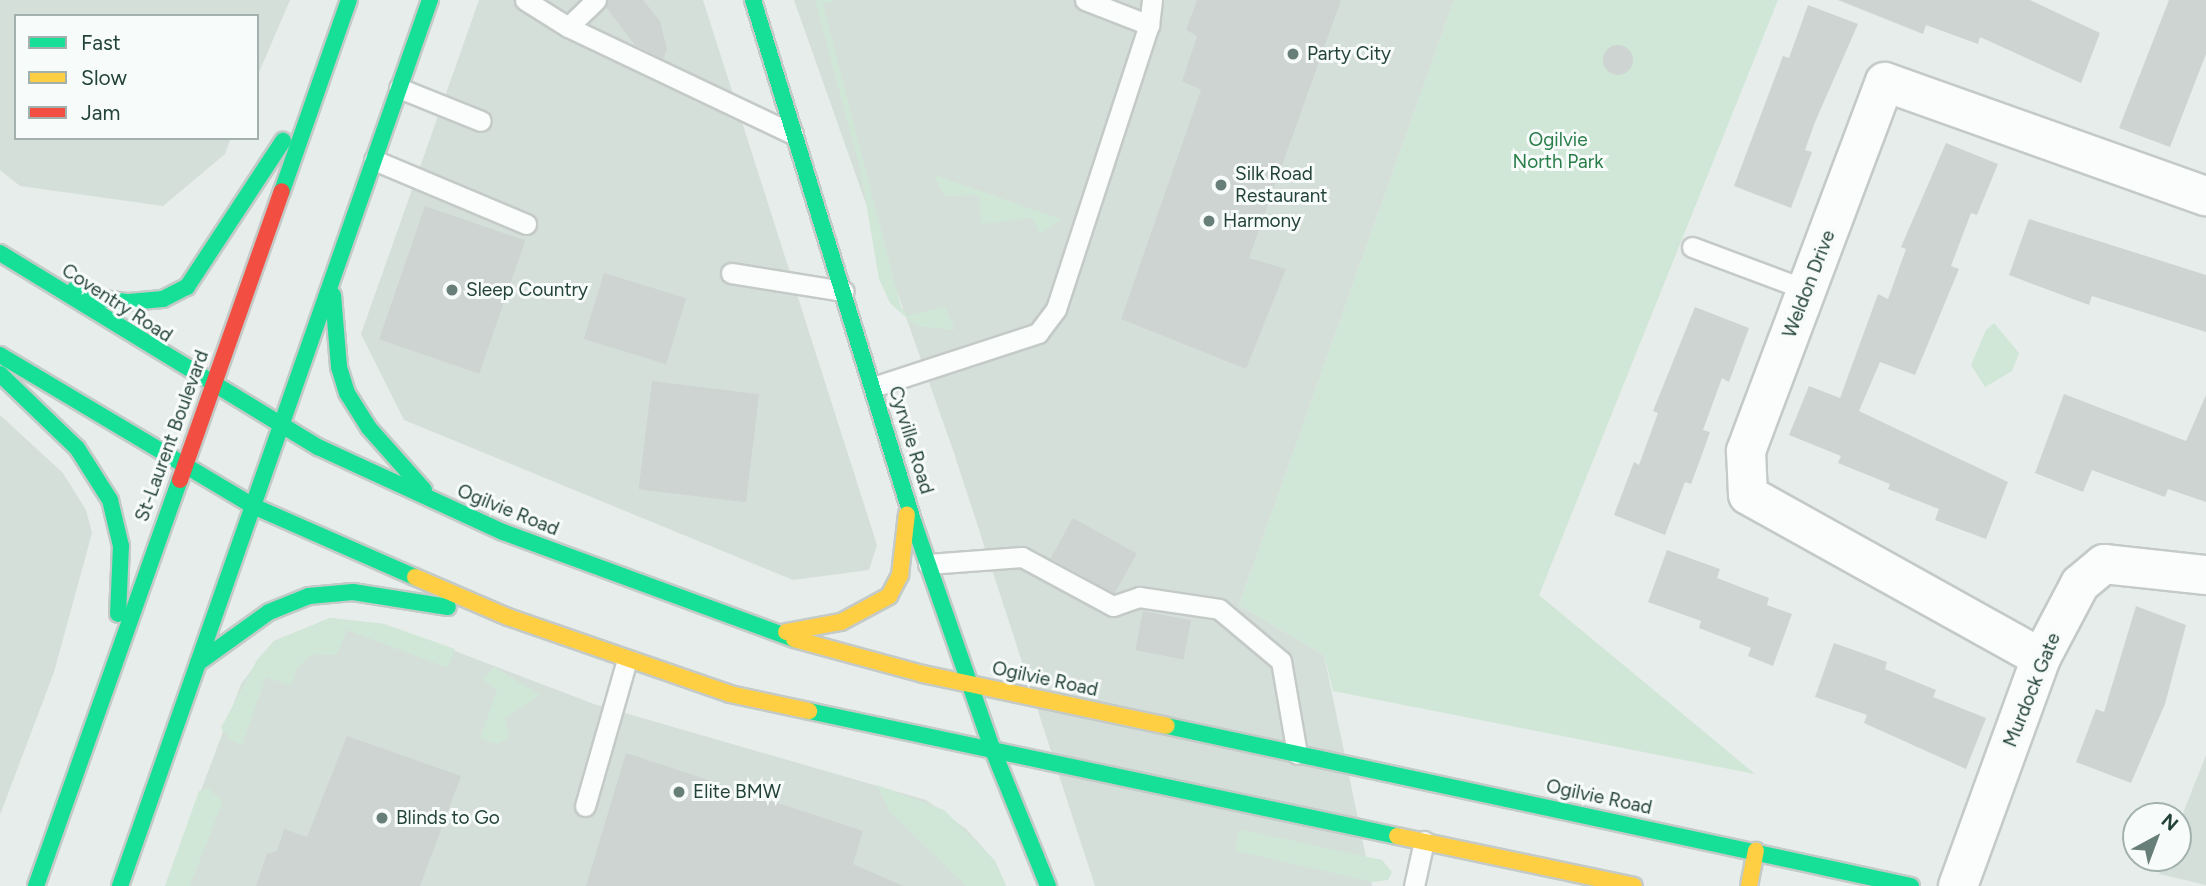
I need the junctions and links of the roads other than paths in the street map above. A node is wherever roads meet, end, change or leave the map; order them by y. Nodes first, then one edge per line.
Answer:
1 (349, 0) edge
2 (430, 0) edge
3 (525, 0) edge
4 (596, 0) edge
5 (752, 0) edge
6 (1085, 0) edge
7 (1152, 0) edge
8 (1149, 25) junction
9 (568, 27) junction
10 (320, 83) junction
11 (399, 88) junction
12 (481, 121) dead end
13 (795, 135) junction
14 (374, 160) junction
15 (2204, 191) edge
16 (526, 225) dead end
17 (1692, 247) dead end
18 (0, 252) edge
19 (731, 273) dead end
20 (332, 281) junction
21 (1807, 289) junction
22 (844, 291) junction
23 (0, 355) edge
24 (0, 374) edge
25 (211, 386) junction
26 (873, 387) junction
27 (281, 427) junction
28 (182, 466) junction
29 (437, 504) junction
30 (908, 504) junction
31 (253, 506) junction
32 (928, 564) junction
33 (2206, 575) edge
34 (508, 617) junction
35 (777, 634) junction
36 (2041, 658) junction
37 (115, 660) junction
38 (627, 660) junction
39 (198, 663) junction
40 (969, 683) junction
41 (992, 748) junction
42 (1297, 754) junction
43 (584, 806) dead end
44 (1424, 841) junction
45 (1756, 851) junction
46 (36, 886) edge
47 (120, 886) edge
48 (1048, 886) edge
49 (1414, 886) edge
50 (1634, 886) edge
51 (1749, 886) edge
52 (1911, 886) edge
53 (1958, 886) edge

1 - 10 main road, St-Laurent Boulevard
2 - 11 main road
3 - 9 lane
4 - 9 lane
5 - 13 main road, Cyrville Road
6 - 8 lane
7 - 8 lane
8 - 26 lane
9 - 13 lane
10 - 18 main road
10 - 25 main road, St-Laurent Boulevard
11 - 12 lane
11 - 14 main road
13 - 22 main road, Cyrville Road
14 - 16 lane
14 - 20 main road
15 - 21 street, Weldon Drive
17 - 21 lane
18 - 25 main road, Coventry Road
19 - 22 lane
20 - 27 main road
20 - 29 main road
21 - 36 street, Weldon Drive
22 - 26 main road, Cyrville Road
23 - 28 main road
24 - 37 main road
25 - 27 main road, Ogilvie Road
25 - 28 main road, St-Laurent Boulevard
26 - 30 main road, Cyrville Road
27 - 29 main road, Ogilvie Road
27 - 31 main road
28 - 31 main road
28 - 37 main road, St-Laurent Boulevard
29 - 35 main road, Ogilvie Road
30 - 32 main road, Cyrville Road
30 - 35 main road
31 - 34 main road
31 - 39 main road
32 - 40 main road, Cyrville Road
32 - 42 lane
33 - 36 street, Murdock Gate
34 - 38 main road
34 - 39 main road
35 - 40 main road, Ogilvie Road
36 - 53 street, Murdock Gate
37 - 46 main road, St-Laurent Boulevard
38 - 41 main road
38 - 43 lane
39 - 47 main road
40 - 41 main road, Cyrville Road
40 - 42 main road, Ogilvie Road
41 - 44 main road
41 - 48 main road, Cyrville Road
42 - 45 main road, Ogilvie Road
44 - 49 lane
44 - 50 main road
45 - 51 main road
45 - 52 main road, Ogilvie Road

